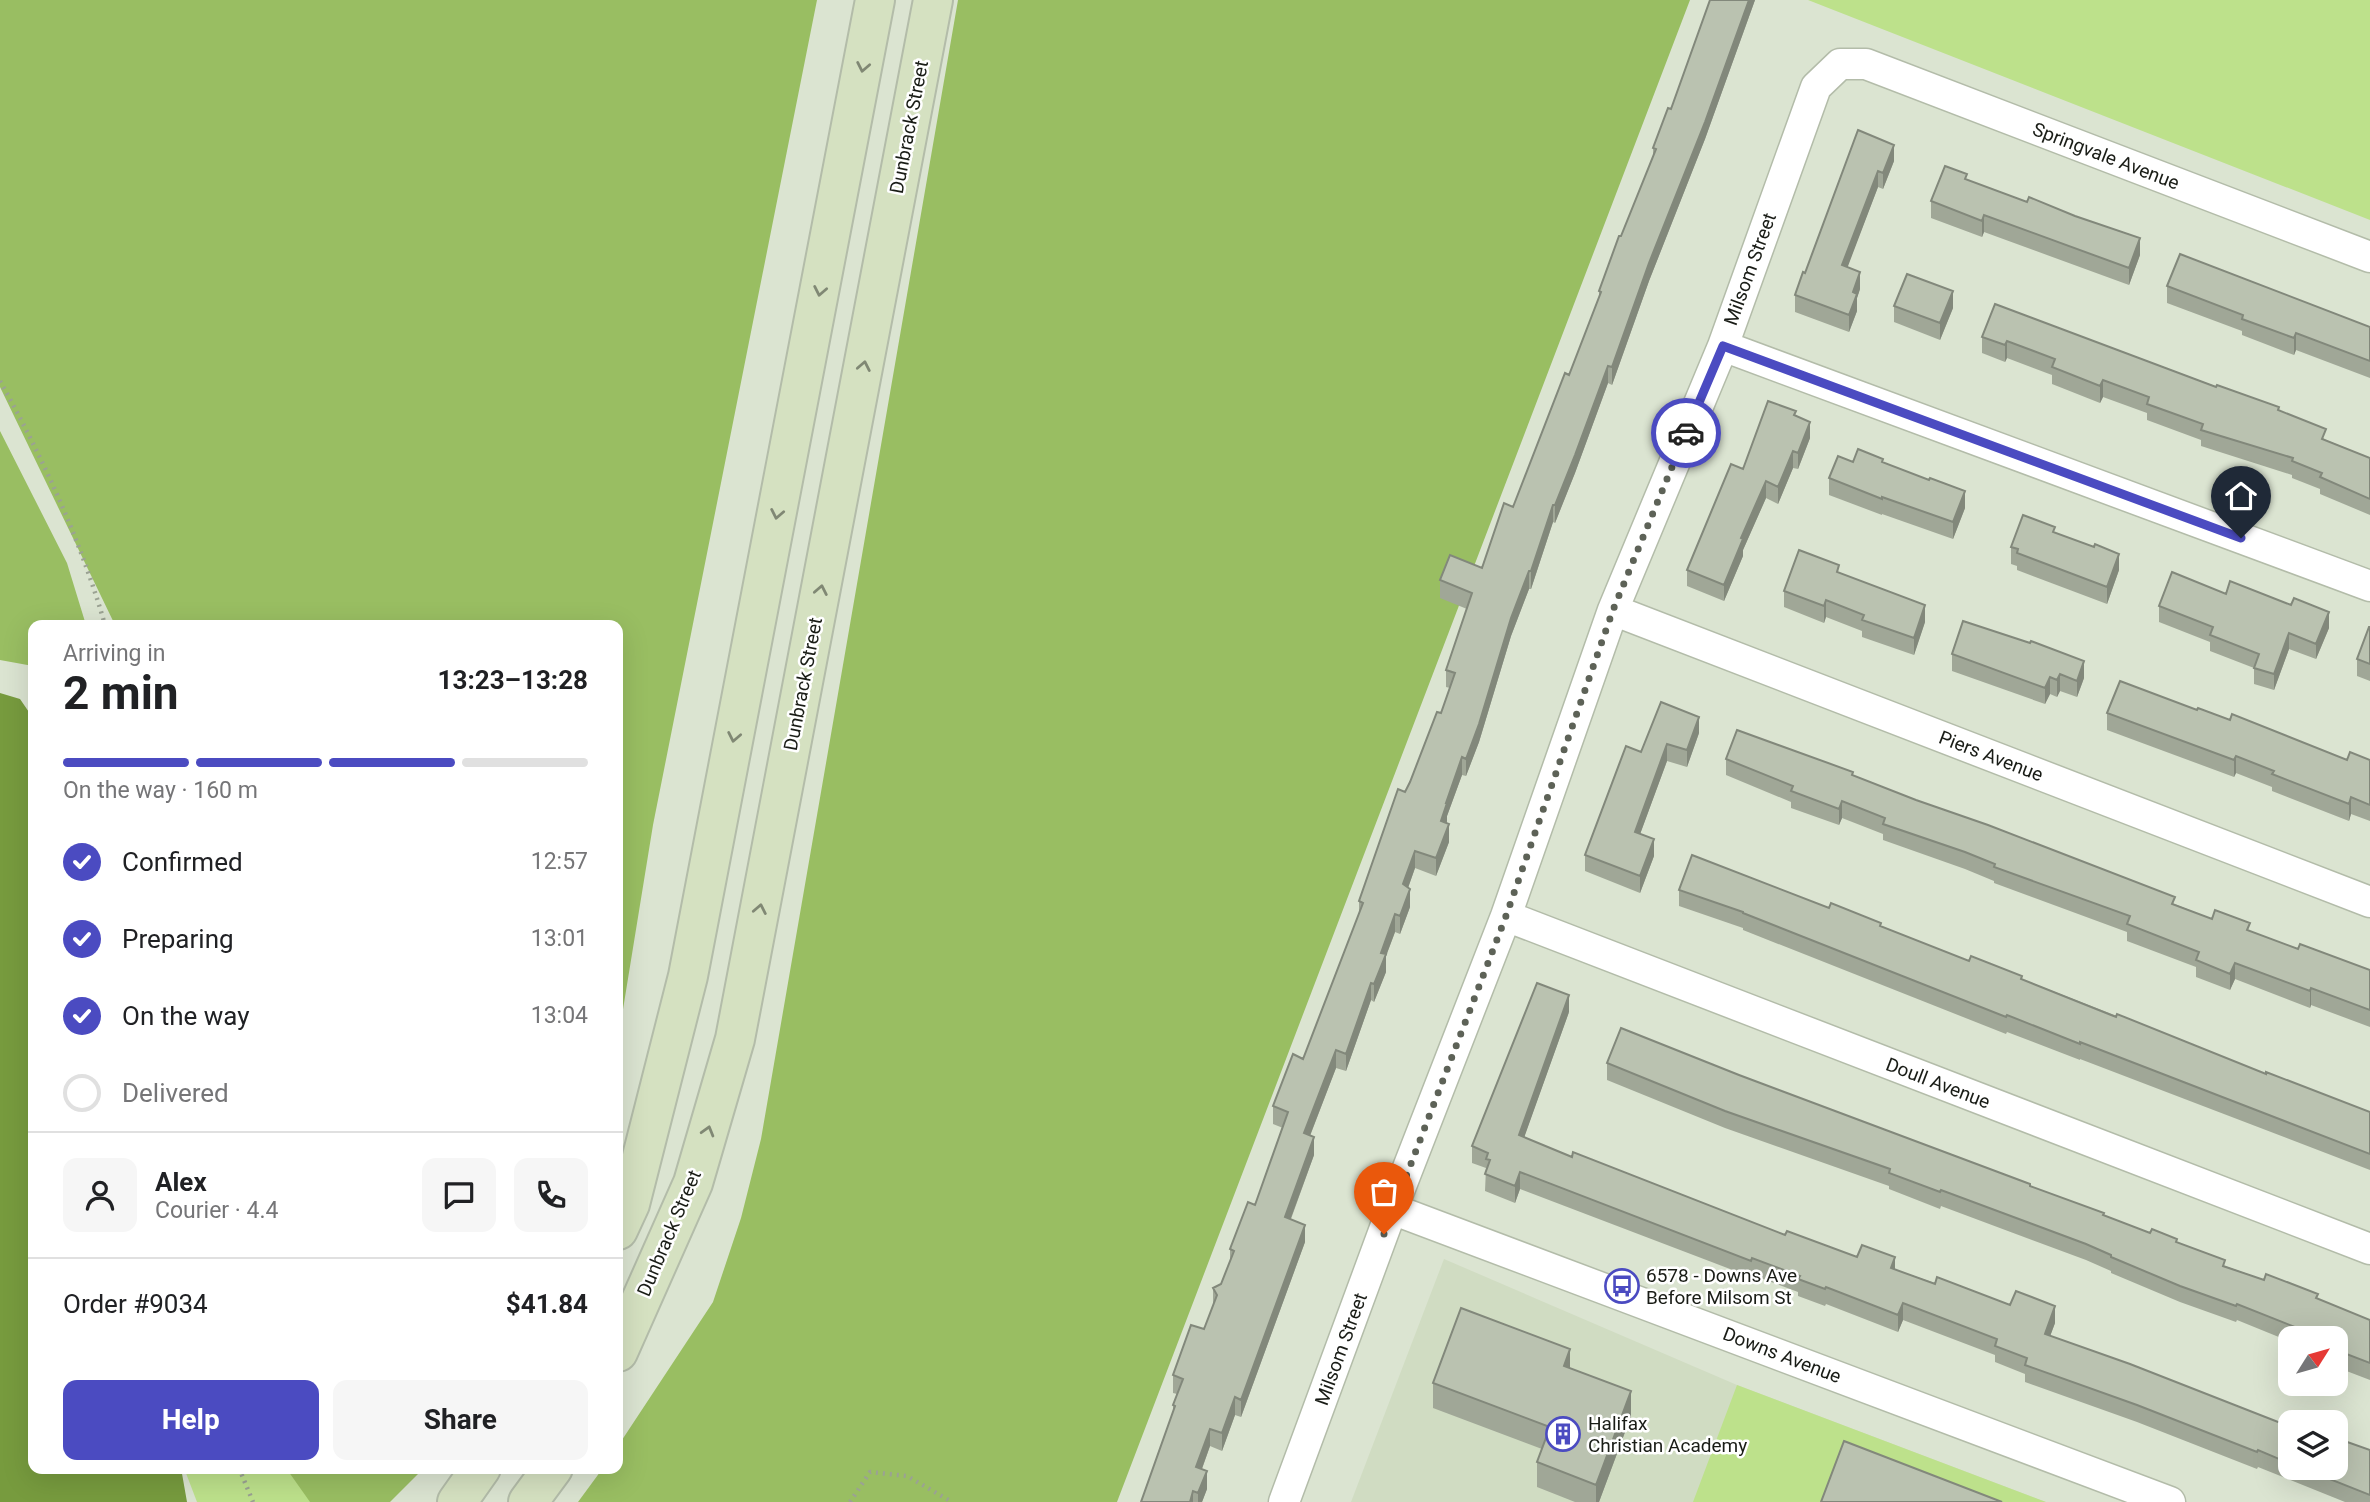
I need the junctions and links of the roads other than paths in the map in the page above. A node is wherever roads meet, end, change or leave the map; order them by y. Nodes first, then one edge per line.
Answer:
1 (876, 0) edge
2 (933, 0) edge
3 (1840, 64) joint
4 (2370, 257) edge
5 (1723, 346) junction
6 (2370, 586) edge
7 (1613, 610) junction
8 (2370, 902) edge
9 (1506, 916) junction
10 (1392, 1209) junction
11 (623, 1219) edge
12 (2370, 1249) edge
13 (623, 1341) edge
14 (477, 1474) edge
15 (549, 1474) edge
16 (457, 1502) edge
17 (528, 1502) edge
18 (1284, 1502) edge
19 (2171, 1502) edge

1 -> 11 main road
13 -> 2 main road, Dunbrack Street
3 - 4 street, Springvale Avenue
3 - 5 street, Milsom Street
5 - 6 street
5 - 7 street, Milsom Street
7 - 8 street, Piers Avenue
7 - 9 street, Milsom Street
9 - 10 street, Milsom Street
9 - 12 street, Doull Avenue
10 - 18 street, Milsom Street
10 - 19 street, Downs Avenue
14 - 16 main road
15 - 17 main road

